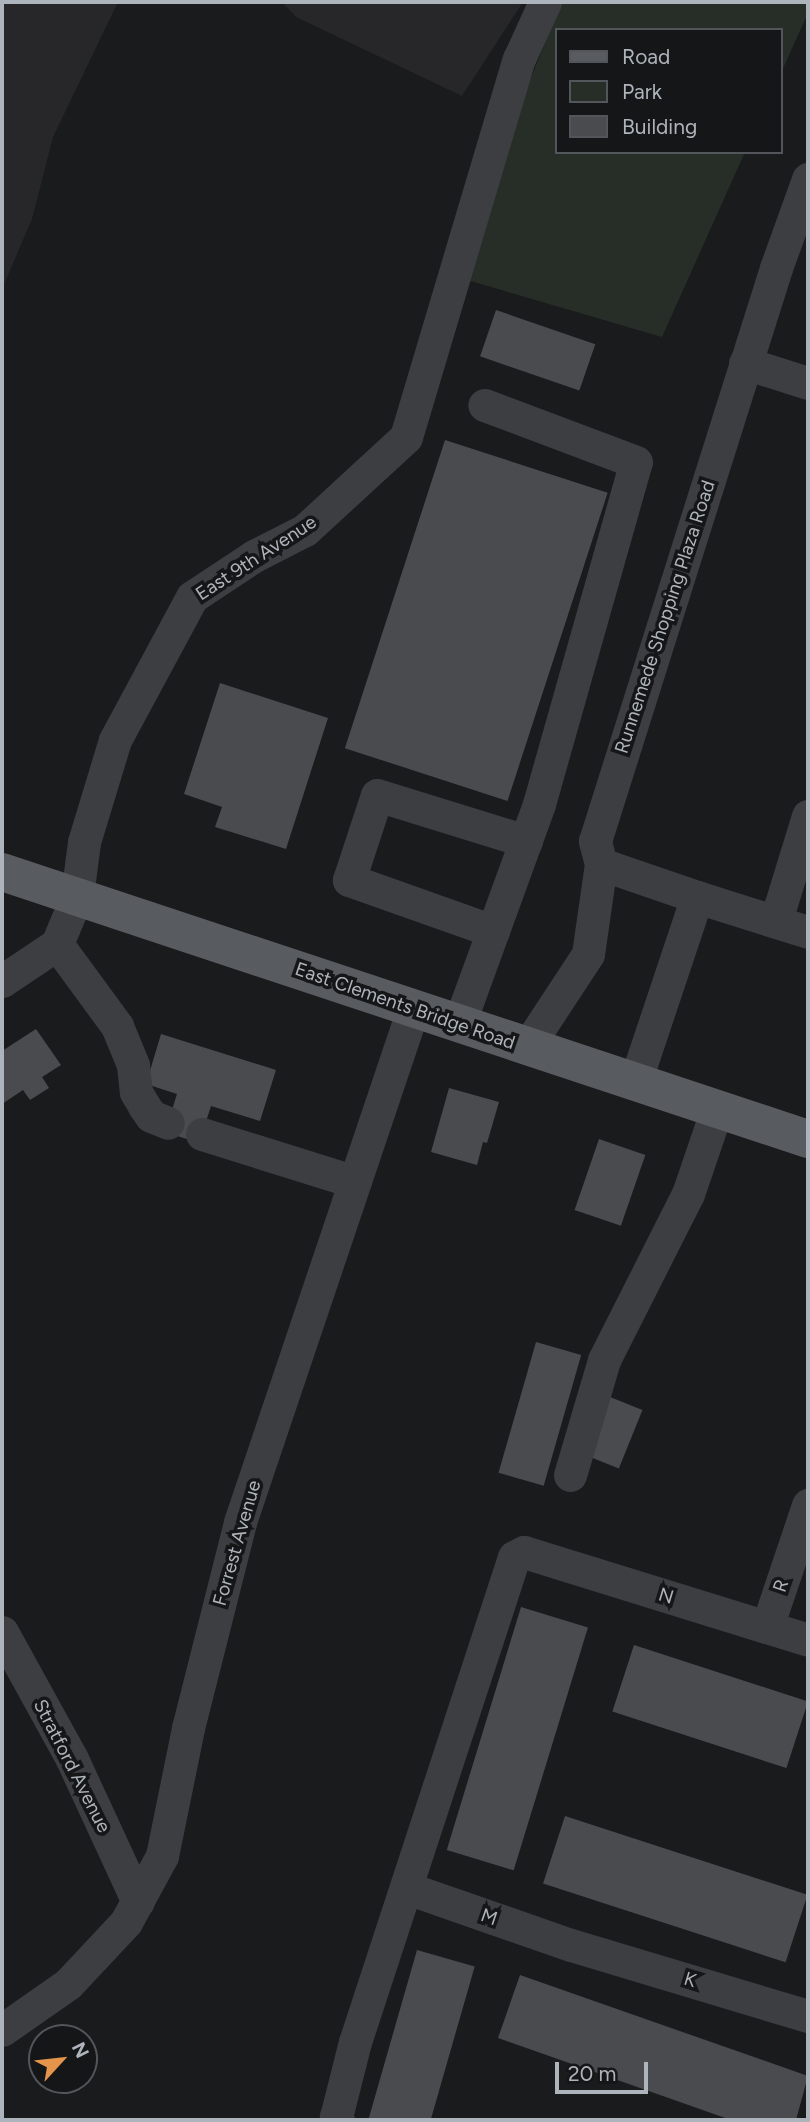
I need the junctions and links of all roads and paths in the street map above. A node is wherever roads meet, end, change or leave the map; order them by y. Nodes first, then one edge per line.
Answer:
1 (545, 2) edge
2 (807, 185) edge
3 (745, 363) junction
4 (808, 383) edge
5 (484, 405) dead end
6 (808, 816) edge
7 (526, 841) junction
8 (601, 864) junction
9 (2, 872) edge
10 (77, 896) junction
11 (697, 897) junction
12 (776, 920) junction
13 (493, 930) junction
14 (808, 932) edge
15 (57, 944) junction
16 (2, 981) edge
17 (413, 1009) junction
18 (459, 1024) junction
19 (527, 1047) junction
20 (635, 1082) junction
21 (718, 1109) junction
22 (168, 1123) dead end
23 (202, 1135) dead end
24 (808, 1139) edge
25 (355, 1182) junction
26 (570, 1475) dead end
27 (808, 1505) edge
28 (766, 1628) junction
29 (2, 1632) edge
30 (808, 1640) edge
31 (407, 1888) junction
32 (138, 1902) junction
33 (571, 1945) joint
34 (808, 2015) edge
35 (2, 2030) edge
36 (337, 2118) edge

1 - 10 street, East 9th Avenue
2 - 3 street, Runnemede Shopping Plaza Road
3 - 4 street
3 - 8 street, Runnemede Shopping Plaza Road
5 - 7 street
6 - 12 street
7 - 13 street
7 - 13 street
8 - 11 street
8 - 19 street, Runnemede Shopping Plaza Road
9 - 10 main road, East Clements Bridge Road
10 - 15 street, East 9th Avenue
10 - 17 main road, East Clements Bridge Road
11 - 12 street
11 - 20 street
12 - 14 street
13 - 18 street
15 - 16 street
15 - 22 street
17 - 18 main road, East Clements Bridge Road
17 - 25 street, Forrest Avenue
18 - 19 main road, East Clements Bridge Road
19 - 20 main road, East Clements Bridge Road
20 - 21 main road, East Clements Bridge Road
21 - 24 main road, East Clements Bridge Road
21 - 26 street
23 - 25 street
25 - 32 street, Forrest Avenue
27 - 28 street, R
28 - 30 street, N
28 - 31 street, N
29 - 32 street, Stratford Avenue
31 - 33 street, M
31 - 36 street
32 - 35 street, Forrest Avenue
33 - 34 street, K

